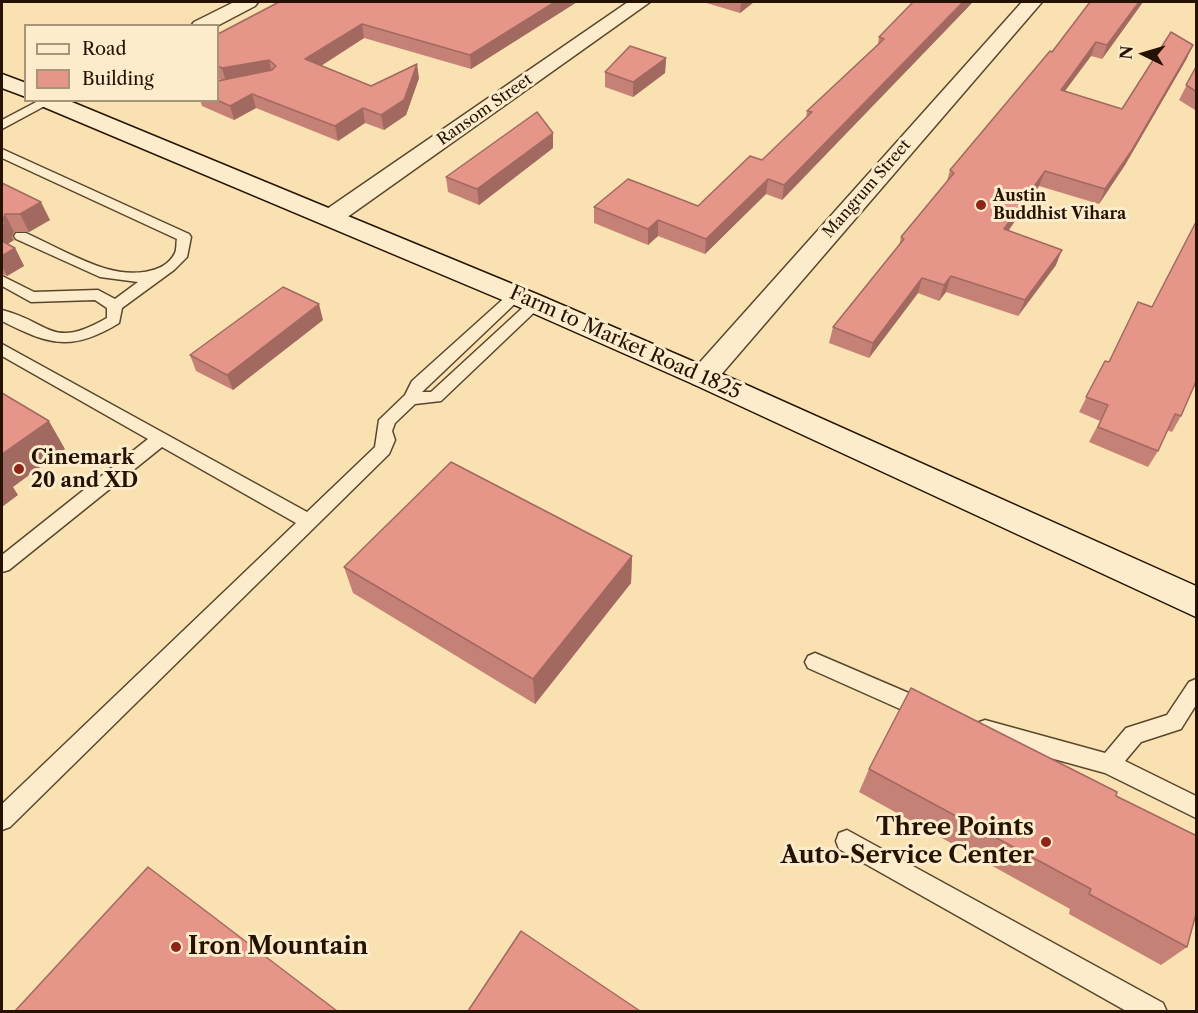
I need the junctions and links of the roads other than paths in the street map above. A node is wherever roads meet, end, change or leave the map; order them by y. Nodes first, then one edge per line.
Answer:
1 (248, 2) edge
2 (640, 2) edge
3 (1032, 2) edge
4 (205, 24) edge
5 (2, 80) edge
6 (24, 90) edge
7 (46, 102) edge
8 (50, 102) edge
9 (2, 125) edge
10 (2, 153) edge
11 (330, 218) junction
12 (21, 236) dead end
13 (157, 275) junction
14 (2, 280) edge
15 (526, 299) junction
16 (115, 306) junction
17 (2, 315) edge
18 (2, 349) edge
19 (703, 377) junction
20 (161, 438) junction
21 (310, 522) junction
22 (2, 565) edge
23 (1197, 602) edge
24 (815, 662) dead end
25 (1197, 688) edge
26 (941, 717) edge
27 (963, 724) edge
28 (1109, 764) junction
29 (1197, 807) edge
30 (2, 819) edge
31 (847, 841) dead end
32 (1154, 1011) edge

1 - 4 street
2 - 11 street, Ransom Street
3 - 19 street, Mangrum Street
5 - 6 street
7 - 9 lane
8 - 11 street, Farm to Market Road 1825
10 - 13 lane
11 - 15 street, Farm to Market Road 1825
12 - 13 lane
13 - 16 lane
14 - 16 lane
15 - 19 street, Farm to Market Road 1825
15 - 21 lane
16 - 17 lane
18 - 20 lane
19 - 23 street, Farm to Market Road 1825
20 - 21 lane
20 - 22 lane
21 - 30 lane
24 - 26 lane
25 - 28 lane
27 - 28 lane
28 - 29 lane
31 - 32 lane

